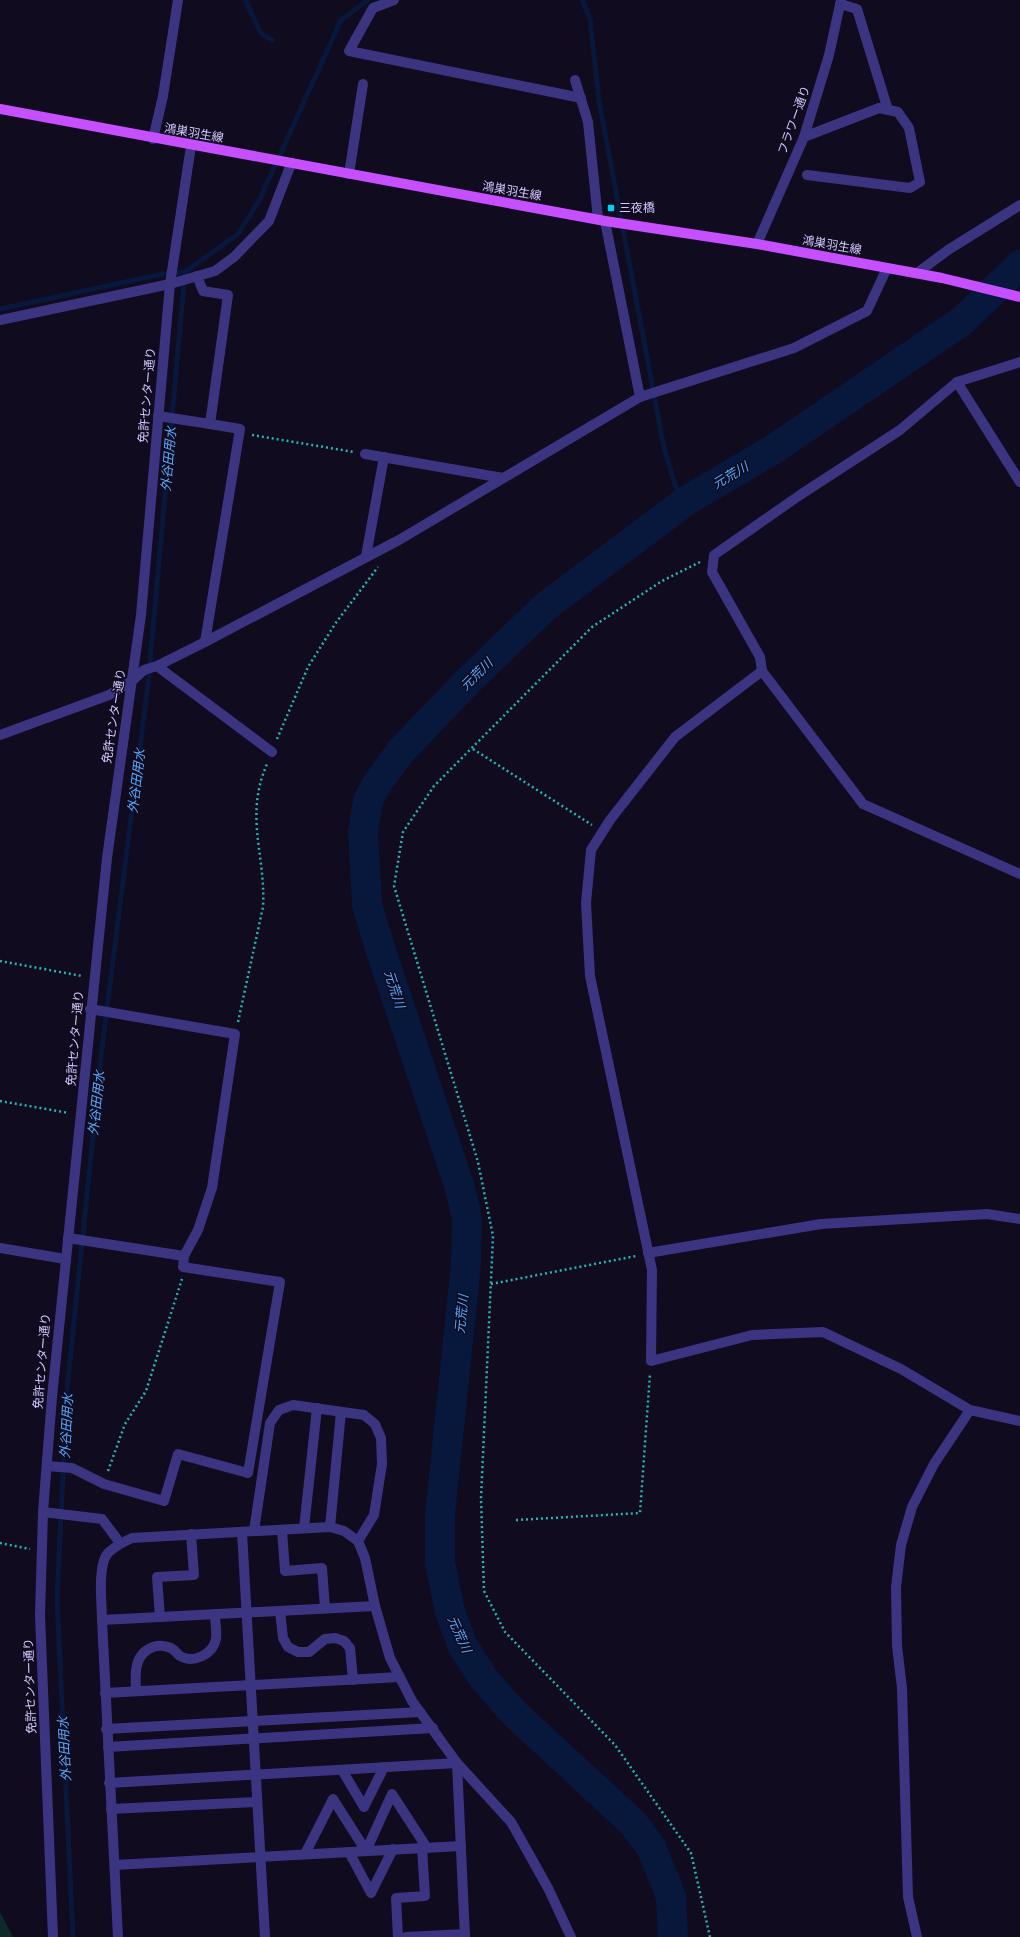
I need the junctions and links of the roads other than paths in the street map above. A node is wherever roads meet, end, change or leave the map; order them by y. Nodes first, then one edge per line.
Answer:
1 (178, 0) edge
2 (394, 0) edge
3 (840, 2) edge
4 (575, 80) dead end
5 (363, 84) dead end
6 (581, 98) junction
7 (0, 109) edge
8 (888, 110) junction
9 (804, 137) junction
10 (154, 139) junction
11 (191, 146) junction
12 (290, 164) junction
13 (349, 174) junction
14 (806, 175) dead end
15 (1020, 205) edge
16 (602, 220) junction
17 (757, 244) junction
18 (887, 268) junction
19 (917, 273) junction
20 (197, 276) junction
21 (170, 284) junction
22 (1020, 297) edge
23 (0, 320) edge
24 (1020, 362) edge
25 (957, 382) junction
26 (640, 397) junction
27 (158, 416) junction
28 (210, 424) junction
29 (365, 454) road end
30 (384, 457) junction
31 (503, 478) junction
32 (1020, 482) edge
33 (366, 556) junction
34 (205, 642) junction
35 (156, 666) junction
36 (762, 671) junction
37 (133, 680) junction
38 (0, 735) edge
39 (272, 752) road end
40 (1020, 874) edge
41 (90, 1009) junction
42 (1020, 1219) edge
43 (68, 1238) junction
44 (0, 1248) edge
45 (648, 1253) junction
46 (65, 1259) junction
47 (184, 1261) junction
48 (316, 1408) junction
49 (970, 1410) junction
50 (341, 1412) junction
51 (1020, 1421) edge
52 (47, 1466) junction
53 (43, 1512) junction
54 (330, 1527) junction
55 (304, 1528) junction
56 (282, 1530) junction
57 (254, 1531) junction
58 (242, 1532) junction
59 (191, 1534) junction
60 (358, 1541) junction
61 (120, 1543) junction
62 (375, 1606) junction
63 (325, 1608) junction
64 (280, 1611) junction
65 (246, 1612) junction
66 (215, 1614) junction
67 (160, 1617) junction
68 (102, 1620) junction
69 (400, 1677) junction
70 (353, 1680) junction
71 (250, 1685) junction
72 (136, 1690) junction
73 (105, 1693) junction
74 (420, 1712) junction
75 (253, 1721) junction
76 (433, 1728) junction
77 (106, 1729) junction
78 (254, 1738) junction
79 (108, 1747) junction
80 (457, 1763) junction
81 (384, 1767) junction
82 (342, 1770) junction
83 (256, 1775) junction
84 (109, 1783) junction
85 (257, 1802) junction
86 (111, 1809) junction
87 (461, 1846) junction
88 (425, 1848) junction
89 (393, 1849) junction
90 (366, 1851) junction
91 (350, 1852) junction
92 (305, 1854) junction
93 (260, 1856) junction
94 (115, 1865) junction
95 (465, 1935) edge
96 (53, 1937) edge
97 (118, 1937) edge
98 (265, 1937) edge
99 (398, 1937) edge
100 (406, 1937) edge
101 (571, 1937) edge
102 (917, 1937) edge

1 - 10 street
2 - 6 street
3 - 8 street
3 - 9 street, フラワー通り
4 - 6 street
5 - 13 street
6 - 16 street
7 - 10 main road, 鴻巣羽生線
8 - 9 street
8 - 14 street
9 - 17 street, フラワー通り
10 - 11 main road, 鴻巣羽生線
11 - 12 main road, 鴻巣羽生線
11 - 21 street, 免許センター通り
12 - 13 main road, 鴻巣羽生線
12 - 20 street
13 - 16 main road, 鴻巣羽生線
15 - 19 street
16 - 17 main road, 鴻巣羽生線
16 - 26 street
17 - 18 main road, 鴻巣羽生線
18 - 19 main road, 鴻巣羽生線
18 - 26 street
19 - 22 main road, 鴻巣羽生線
20 - 21 street
20 - 28 street
21 - 23 street
21 - 27 street, 免許センター通り
24 - 25 street
25 - 32 street
25 - 36 street
26 - 31 street
27 - 28 street
27 - 37 street, 免許センター通り
28 - 34 street
29 - 30 street
30 - 31 street
30 - 33 street
31 - 33 street
33 - 34 street
34 - 35 street
35 - 37 street
35 - 39 street
36 - 40 street
36 - 45 street
37 - 38 street
37 - 41 street, 免許センター通り
41 - 43 street, 免許センター通り
41 - 47 street
42 - 45 street
43 - 46 street, 免許センター通り
43 - 47 street
44 - 46 street
45 - 49 street
46 - 52 street, 免許センター通り
47 - 52 street
48 - 50 street
48 - 55 street
48 - 57 street
49 - 51 street
49 - 102 street
50 - 54 street
50 - 60 street
52 - 53 street, 免許センター通り
53 - 61 street
53 - 96 street, 免許センター通り
54 - 55 street
54 - 60 street
55 - 56 street
56 - 57 street
56 - 63 street
57 - 58 street
58 - 59 street
58 - 65 street
59 - 61 street
59 - 67 street
60 - 62 street
61 - 68 street
62 - 63 street
62 - 69 street
63 - 64 street
64 - 65 street
64 - 70 street
65 - 66 street
65 - 71 street
66 - 67 street
66 - 72 street
67 - 68 street
68 - 73 street
69 - 70 street
69 - 74 street
70 - 71 street
71 - 72 street
71 - 75 street
72 - 73 street
73 - 77 street
74 - 75 street
74 - 76 street
75 - 77 street
75 - 78 street
76 - 78 street
76 - 80 street
77 - 79 street
78 - 79 street
78 - 83 street
79 - 84 street
80 - 81 street
80 - 87 street
80 - 101 street
81 - 82 street
81 - 82 street
82 - 83 street
83 - 84 street
83 - 85 street
84 - 86 street
85 - 86 street
85 - 93 street
86 - 94 street
87 - 88 street
87 - 95 street
88 - 89 street
88 - 90 street
88 - 99 street
89 - 90 street
89 - 91 street
90 - 91 street
90 - 92 street
91 - 92 street
92 - 93 street
93 - 94 street
93 - 98 street
94 - 97 street
95 - 100 street

